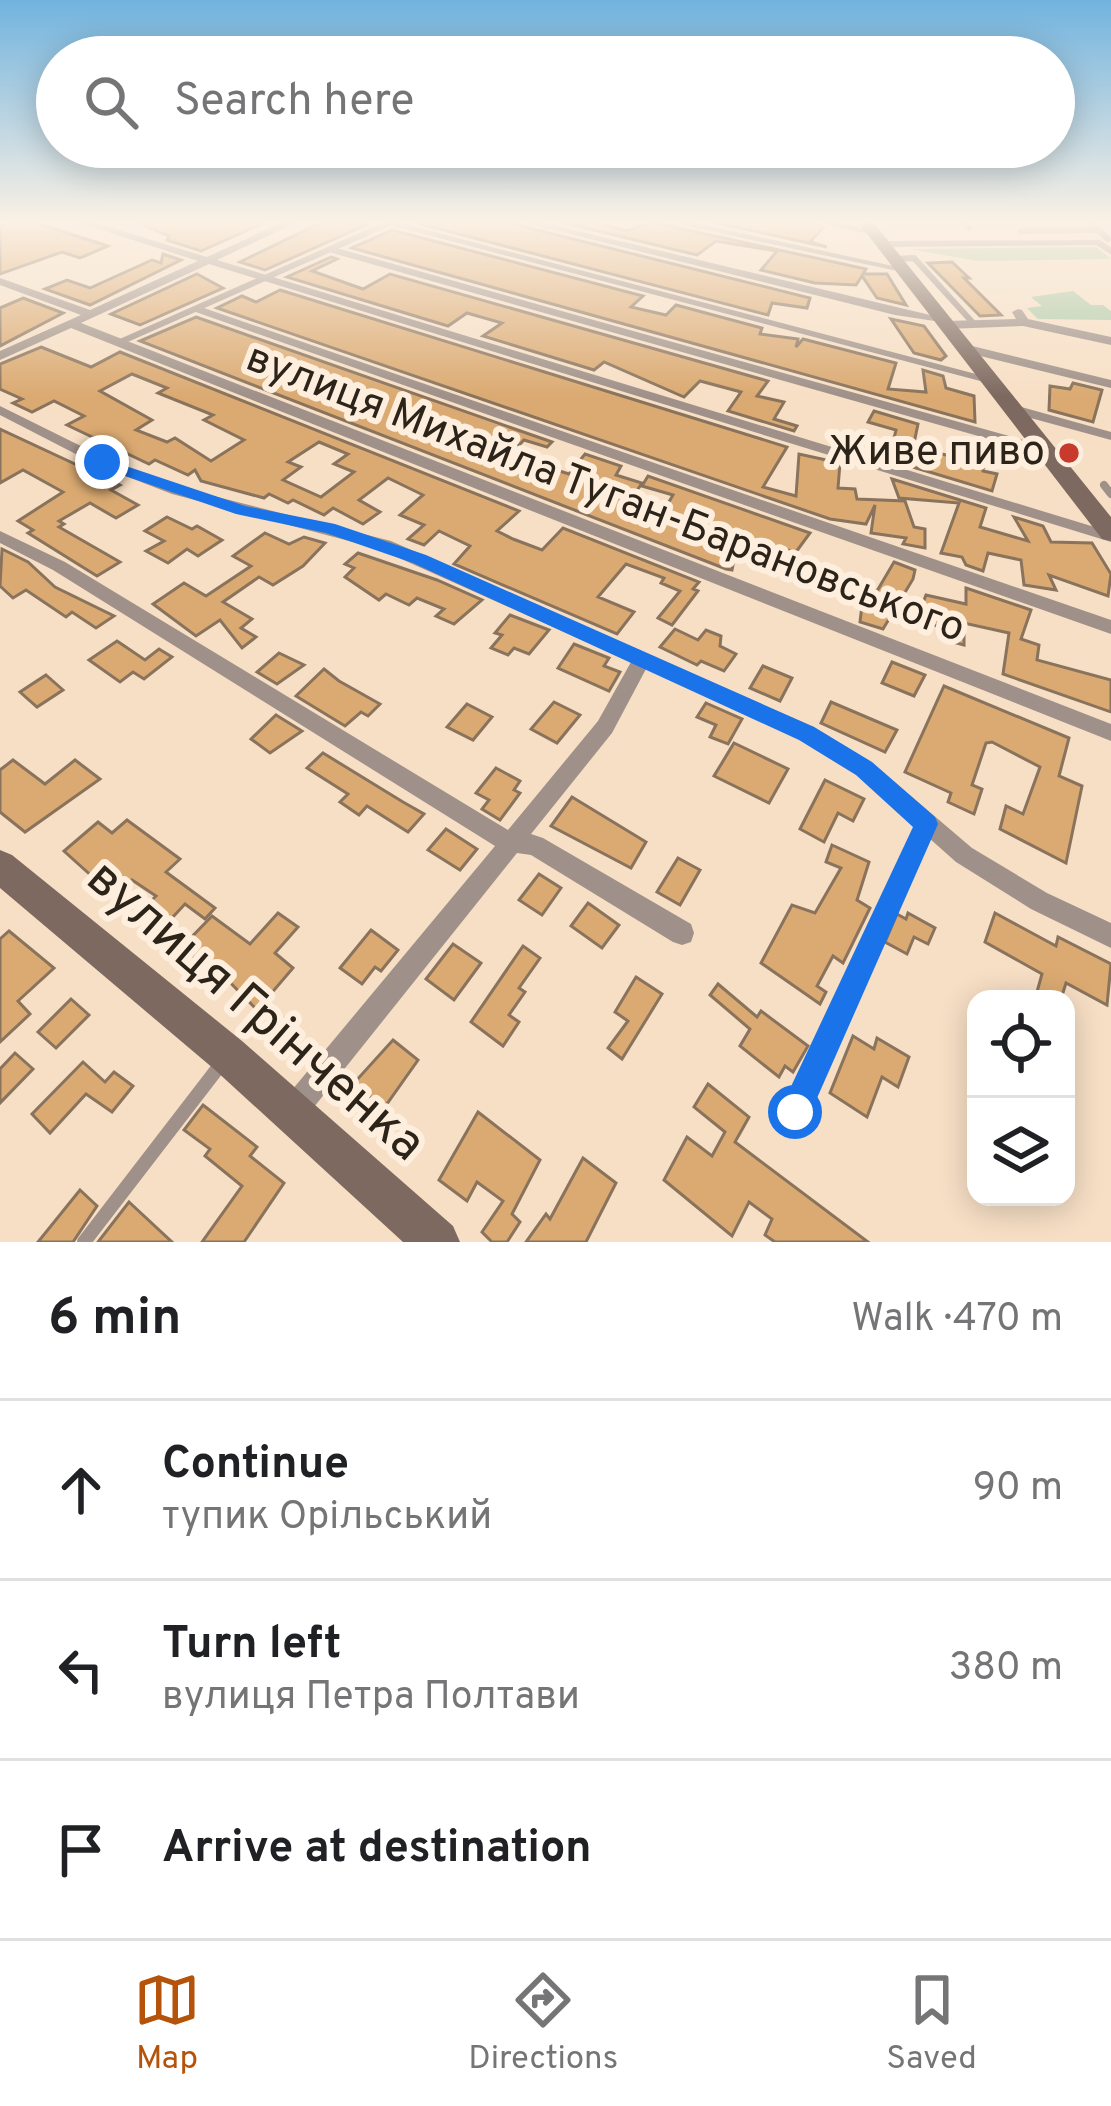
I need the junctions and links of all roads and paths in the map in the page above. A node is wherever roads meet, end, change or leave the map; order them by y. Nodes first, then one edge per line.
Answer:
1 (165, 280) edge
2 (267, 280) edge
3 (272, 280) edge
4 (439, 280) edge
5 (606, 280) edge
6 (764, 280) edge
7 (911, 280) edge
8 (933, 280) edge
9 (0, 281) edge
10 (197, 308) junction
11 (92, 315) junction
12 (944, 322) junction
13 (72, 324) junction
14 (974, 324) junction
15 (1111, 341) edge
16 (118, 344) junction
17 (964, 348) junction
18 (0, 356) edge
19 (989, 379) junction
20 (1111, 384) edge
21 (1014, 409) junction
22 (0, 410) edge
23 (1111, 440) edge
24 (1047, 451) junction
25 (1111, 535) edge
26 (0, 536) edge
27 (1111, 627) edge
28 (640, 662) junction
29 (1111, 733) edge
30 (926, 824) junction
31 (507, 841) junction
32 (0, 866) edge
33 (682, 933) dead end
34 (1111, 936) edge
35 (228, 1055) junction
36 (292, 1112) junction
37 (795, 1112) dead end
38 (84, 1242) edge
39 (437, 1242) edge

1 - 11 street
2 - 10 lane
3 - 25 street
4 - 24 street
5 - 19 street
6 - 12 street
7 - 12 main road
8 - 14 lane
9 - 11 street
10 - 16 lane
10 - 27 street
11 - 13 street
12 - 14 street
12 - 17 main road
13 - 16 street, вулиця Михайла Туган-Барановського
13 - 18 street
14 - 15 street
16 - 29 street, вулиця Михайла Туган-Барановського
17 - 19 main road
17 - 20 street
19 - 21 main road
21 - 23 street
21 - 24 main road
22 - 28 street
24 - 25 main road
26 - 31 street
28 - 30 street
28 - 31 street
30 - 34 street
30 - 37 lane
31 - 33 street
31 - 36 street
32 - 35 main road, вулиця Грінченка
35 - 36 main road, вулиця Грінченка
35 - 38 lane
36 - 39 main road, вулиця Грінченка

